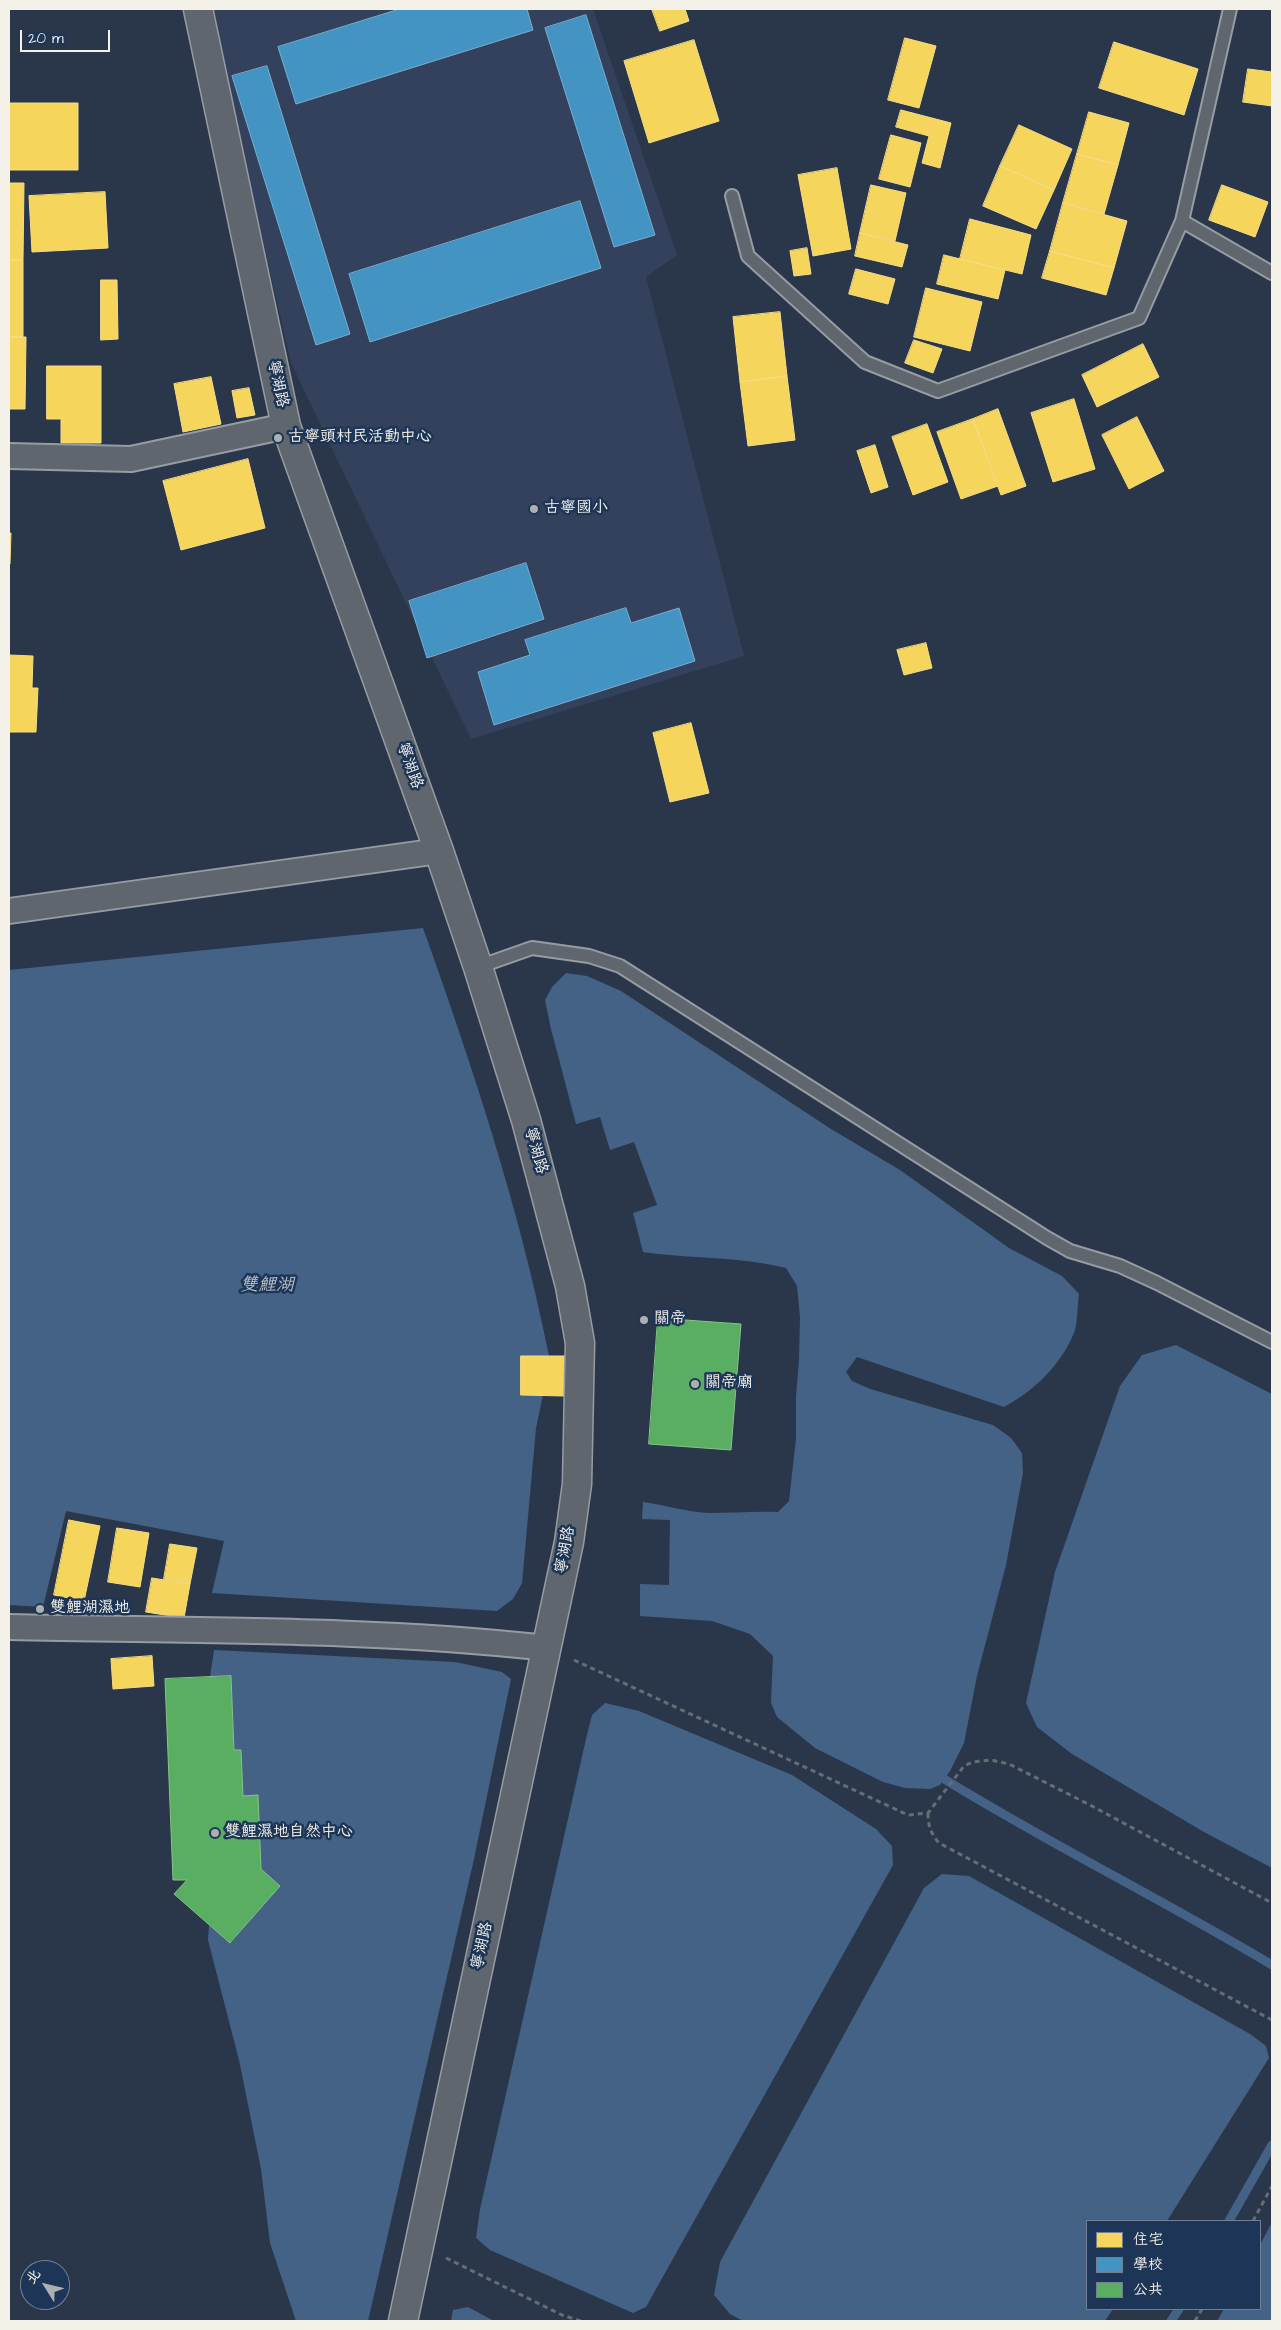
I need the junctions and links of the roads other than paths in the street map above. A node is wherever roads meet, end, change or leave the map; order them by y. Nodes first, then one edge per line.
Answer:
1 (198, 9) edge
2 (1230, 9) edge
3 (732, 196) dead end
4 (1182, 222) junction
5 (1272, 273) edge
6 (286, 426) junction
7 (9, 456) edge
8 (439, 851) junction
9 (9, 910) edge
10 (478, 966) junction
11 (1272, 1342) edge
12 (9, 1626) edge
13 (547, 1648) junction
14 (403, 2321) edge

1 - 6 main road, 寧湖路
2 - 4 lane
3 - 4 lane
4 - 5 lane
6 - 7 street
6 - 8 main road, 寧湖路
8 - 9 street
8 - 10 main road, 寧湖路
10 - 11 lane
10 - 13 main road, 寧湖路
12 - 13 street
13 - 14 main road, 寧湖路

